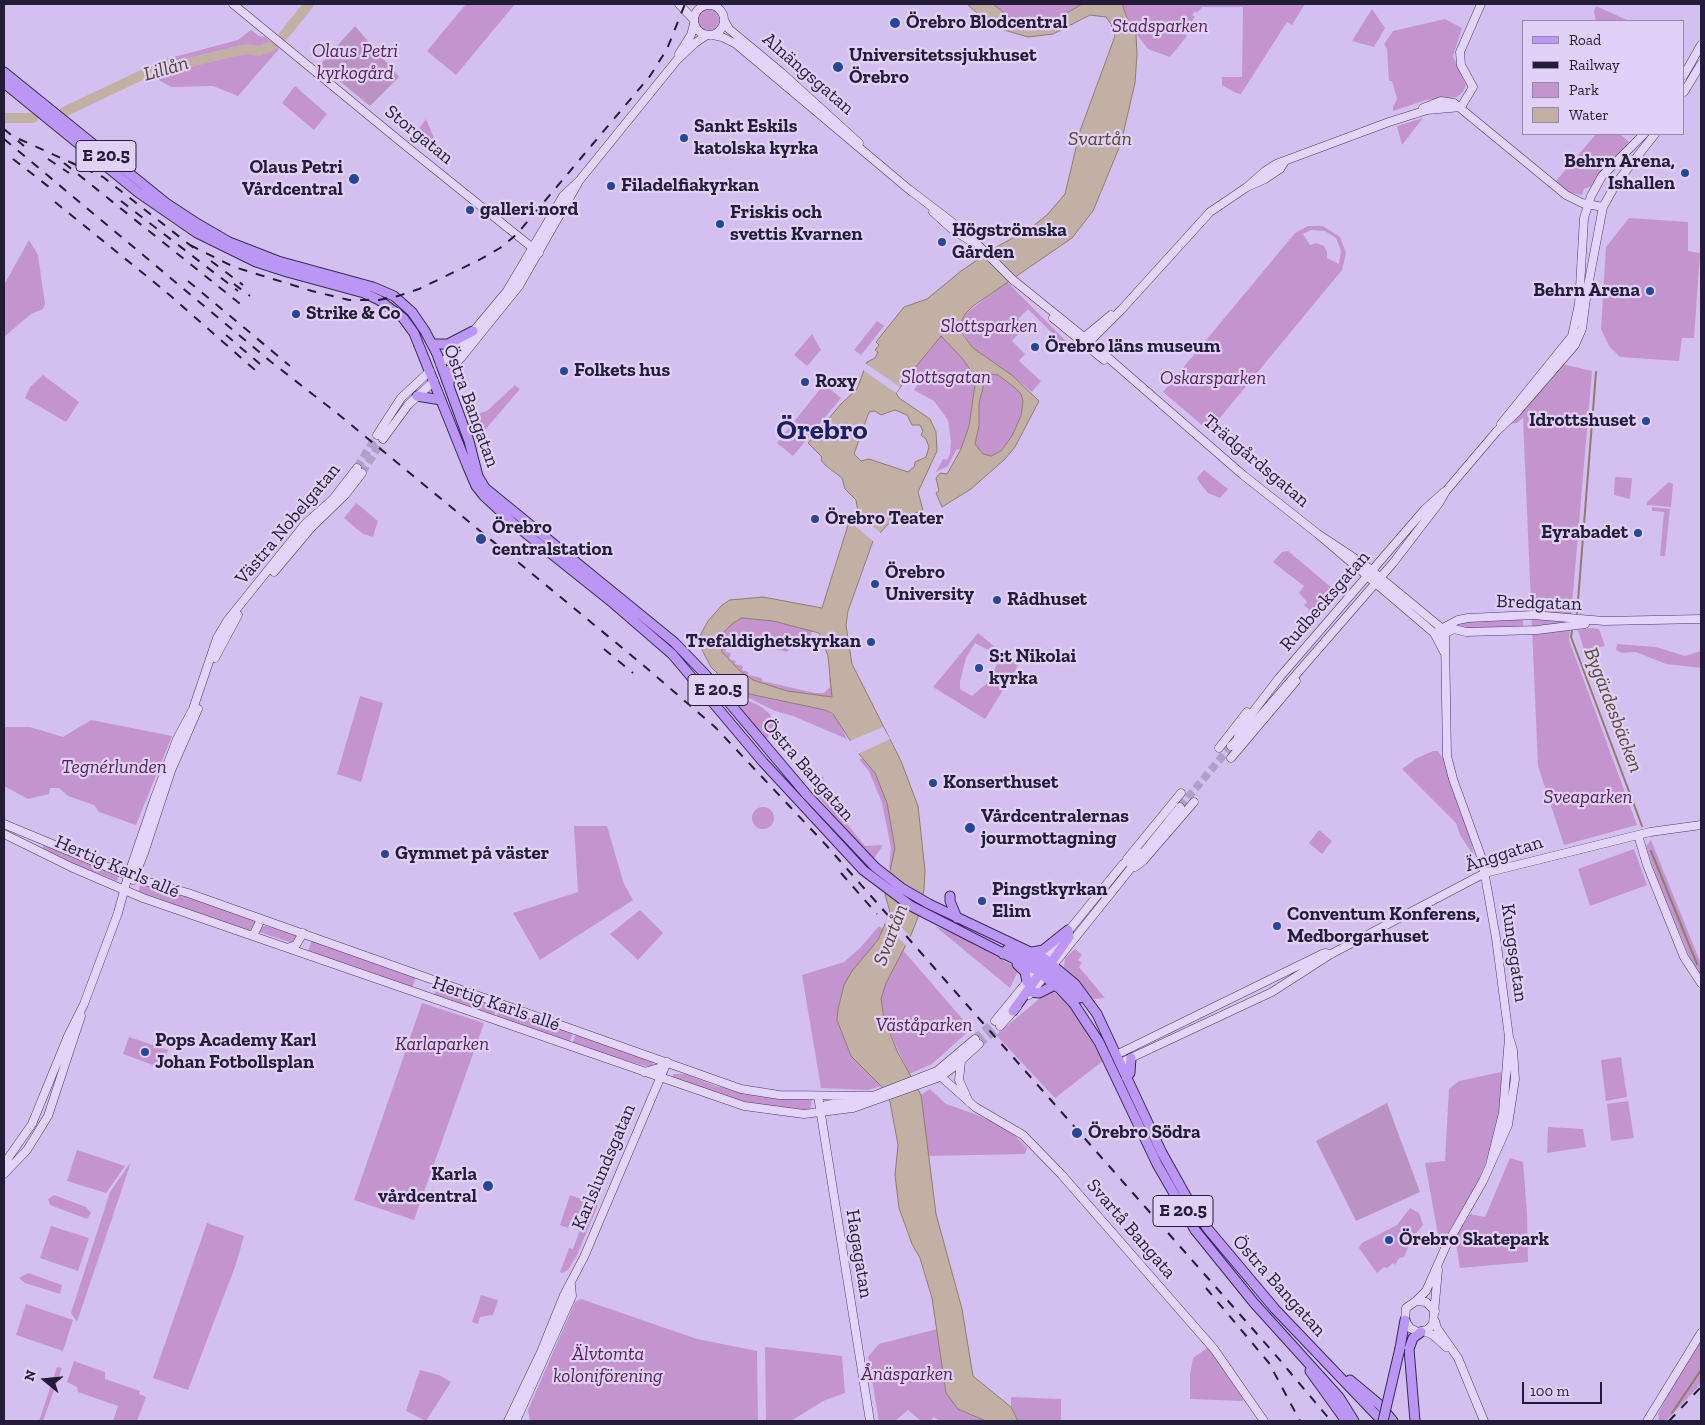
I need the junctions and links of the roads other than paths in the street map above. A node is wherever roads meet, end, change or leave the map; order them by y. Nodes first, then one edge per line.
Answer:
1 (234, 4) edge
2 (679, 4) edge
3 (1481, 4) edge
4 (699, 5) edge
5 (724, 20) junction
6 (694, 22) junction
7 (710, 35) junction
8 (1701, 45) edge
9 (676, 60) junction
10 (1701, 64) edge
11 (775, 71) junction
12 (4, 72) edge
13 (1685, 73) edge
14 (4, 83) edge
15 (1685, 90) edge
16 (1461, 107) junction
17 (1643, 135) edge
18 (1654, 135) edge
19 (578, 181) junction
20 (1588, 204) junction
21 (1604, 207) junction
22 (532, 246) junction
23 (538, 256) junction
24 (269, 262) junction
25 (1012, 279) joint
26 (397, 300) junction
27 (390, 307) junction
28 (473, 331) junction
29 (1084, 341) junction
30 (432, 344) junction
31 (440, 364) junction
32 (430, 371) junction
33 (441, 376) junction
34 (417, 396) junction
35 (441, 400) junction
36 (455, 404) junction
37 (1497, 431) junction
38 (459, 444) junction
39 (472, 450) junction
40 (360, 470) tunnel mouth
41 (1446, 491) junction
42 (1370, 574) junction
43 (1380, 578) junction
44 (1374, 584) junction
45 (627, 609) junction
46 (1701, 619) edge
47 (1600, 621) junction
48 (1453, 626) junction
49 (1440, 632) junction
50 (1307, 661) junction
51 (1267, 693) junction
52 (1237, 739) junction
53 (1231, 746) tunnel mouth
54 (1219, 748) dead end
55 (1231, 758) dead end
56 (801, 788) junction
57 (1181, 793) dead end
58 (793, 795) junction
59 (1194, 802) dead end
60 (1180, 807) tunnel mouth
61 (4, 824) edge
62 (1701, 825) edge
63 (4, 834) edge
64 (1638, 835) junction
65 (1142, 852) junction
66 (1123, 864) junction
67 (1131, 870) junction
68 (1485, 873) junction
69 (131, 877) junction
70 (125, 890) junction
71 (950, 896) dead end
72 (1097, 896) junction
73 (1104, 902) junction
74 (939, 909) junction
75 (957, 918) junction
76 (261, 919) junction
77 (934, 919) junction
78 (1068, 930) junction
79 (303, 934) junction
80 (253, 936) junction
81 (287, 948) junction
82 (1032, 952) junction
83 (1003, 954) junction
84 (1331, 954) junction
85 (1045, 968) junction
86 (1026, 982) junction
87 (1701, 983) edge
88 (1055, 985) junction
89 (1031, 992) junction
90 (84, 1004) junction
91 (1013, 1011) junction
92 (1131, 1058) junction
93 (1118, 1059) junction
94 (961, 1061) junction
95 (667, 1062) junction
96 (1109, 1062) junction
97 (678, 1066) junction
98 (644, 1072) junction
99 (940, 1073) junction
100 (1126, 1077) junction
101 (660, 1078) junction
102 (885, 1095) junction
103 (818, 1096) junction
104 (865, 1096) junction
105 (42, 1099) junction
106 (53, 1102) junction
107 (969, 1103) junction
108 (820, 1113) junction
109 (4, 1164) edge
110 (4, 1174) edge
111 (1441, 1256) junction
112 (1416, 1301) junction
113 (1435, 1311) junction
114 (1404, 1320) junction
115 (1429, 1329) junction
116 (1701, 1333) edge
117 (1285, 1336) junction
118 (1317, 1353) junction
119 (1415, 1419) edge
120 (510, 1421) edge
121 (868, 1421) edge
122 (1264, 1421) edge
123 (1346, 1421) edge
124 (1354, 1421) edge
125 (1383, 1421) edge
126 (1393, 1421) edge
127 (1484, 1421) edge
128 (1648, 1421) edge

1 - 22 main road, Storgatan
2 - 6 main road
3 - 16 main road
4 - 5 main road
4 - 6 main road
5 - 7 main road
5 - 11 main road, Alnängsgatan
6 - 7 main road
6 - 9 main road
7 - 9 main road
7 - 11 main road, Alnängsgatan
8 - 13 main road
9 - 19 main road
10 - 15 main road
11 - 25 main road, Alnängsgatan
12 - 24 main road, Östra Bangatan / E 20.5
14 - 24 main road, Östra Bangatan / E 20.5
16 - 20 main road
16 - 29 main road
17 - 20 main road, Rudbecksgatan
18 - 21 main road, Rudbecksgatan
19 - 22 main road
19 - 23 main road
20 - 21 main road
20 - 37 main road, Rudbecksgatan
21 - 37 main road, Rudbecksgatan
22 - 23 main road, Storgatan
22 - 28 main road
23 - 33 main road
24 - 26 main road, Östra Bangatan / E 20.5
24 - 27 main road, Östra Bangatan / E 20.5
25 - 29 main road, Trädgårdsgatan
26 - 27 main road
26 - 30 main road, Östra Bangatan / E 20.5
27 - 32 main road, Östra Bangatan / E 20.5
28 - 30 main road
28 - 31 main road
29 - 42 main road, Trädgårdsgatan
30 - 31 main road, Östra Bangatan / E 20.5
31 - 32 main road
31 - 33 main road, Östra Bangatan / E 20.5
32 - 33 main road, Östra Bangatan / E 20.5
32 - 34 main road
33 - 34 main road
33 - 35 main road, Östra Bangatan / E 20.5
33 - 36 main road, Östra Bangatan / E 20.5
33 - 36 main road
34 - 35 main road
35 - 38 main road, Östra Bangatan / E 20.5
36 - 39 main road, Östra Bangatan / E 20.5
37 - 41 main road, Rudbecksgatan
38 - 39 main road
38 - 45 main road, Östra Bangatan / E 20.5
39 - 45 main road, Östra Bangatan / E 20.5
40 - 69 main road, Västra Nobelgatan
41 - 42 main road, Rudbecksgatan
41 - 43 main road, Rudbecksgatan
42 - 43 main road
42 - 44 main road
42 - 51 main road, Rudbecksgatan
43 - 44 main road, Rudbecksgatan
43 - 49 main road
44 - 49 main road
44 - 50 main road, Rudbecksgatan
45 - 56 main road, Östra Bangatan / E 20.5
45 - 58 main road, Östra Bangatan / E 20.5
46 - 47 main road
47 - 48 main road, Bredgatan
47 - 48 main road, Bredgatan
48 - 49 main road
49 - 68 main road, Kungsgatan
50 - 52 main road, Rudbecksgatan
50 - 55 main road
51 - 52 main road, Rudbecksgatan
51 - 54 main road
52 - 53 main road, Rudbecksgatan
56 - 58 main road
56 - 74 main road, Östra Bangatan / E 20.5
57 - 66 main road
58 - 77 main road, Östra Bangatan / E 20.5
59 - 67 main road
60 - 65 main road
61 - 69 main road, Hertig Karls allé
62 - 64 main road, Änggatan
63 - 70 main road, Hertig Karls allé
64 - 68 main road, Änggatan
64 - 87 main road
65 - 66 main road
65 - 67 main road
66 - 72 main road
67 - 73 main road
68 - 84 main road, Änggatan
68 - 111 main road, Kungsgatan
69 - 70 main road, Västra Nobelgatan
69 - 76 main road, Hertig Karls allé
70 - 80 main road, Hertig Karls allé
70 - 90 main road
71 - 75 main road
72 - 73 main road
72 - 78 main road
73 - 85 main road
74 - 75 main road, Östra Bangatan / E 20.5
74 - 77 main road
75 - 77 main road
75 - 82 main road, Östra Bangatan / E 20.5
76 - 79 main road, Hertig Karls allé
76 - 80 main road
77 - 83 main road, Östra Bangatan / E 20.5
78 - 82 main road
78 - 85 main road
79 - 81 main road
79 - 95 main road, Hertig Karls allé
80 - 81 main road, Hertig Karls allé
81 - 98 main road, Hertig Karls allé
82 - 85 main road, Östra Bangatan / E 20.5
83 - 85 main road, Östra Bangatan / E 20.5
83 - 86 main road
84 - 92 main road, Änggatan
84 - 93 main road, Änggatan
85 - 86 main road
85 - 88 main road, Östra Bangatan / E 20.5
85 - 89 main road
85 - 91 main road
85 - 93 main road, Östra Bangatan / E 20.5
86 - 91 main road
88 - 89 main road
88 - 96 main road, Östra Bangatan / E 20.5
89 - 91 main road
90 - 105 main road
90 - 106 main road
92 - 93 main road, Änggatan
92 - 100 main road
93 - 96 main road
93 - 100 main road, Östra Bangatan / E 20.5
94 - 99 main road, Hertig Karls allé
94 - 99 main road, Hertig Karls allé
94 - 107 main road
95 - 97 main road, Hertig Karls allé
95 - 98 main road
95 - 101 main road, Karlslundsgatan
96 - 117 main road, Östra Bangatan / E 20.5
97 - 101 main road
97 - 103 main road, Hertig Karls allé
98 - 101 main road, Hertig Karls allé
99 - 102 main road, Hertig Karls allé
99 - 107 main road, Svartå Bangata
100 - 118 main road, Östra Bangatan / E 20.5
101 - 108 main road, Hertig Karls allé
101 - 120 main road, Karlslundsgatan
102 - 104 main road, Hertig Karls allé
102 - 108 main road, Hertig Karls allé
103 - 104 main road, Hertig Karls allé
103 - 108 main road, Hagagatan
104 - 108 main road
105 - 106 main road
105 - 109 main road
106 - 110 main road
107 - 122 main road, Svartå Bangata
108 - 121 main road, Hagagatan
111 - 112 main road, Kungsgatan
111 - 113 main road, Kungsgatan
112 - 113 main road
112 - 114 main road
113 - 115 main road
114 - 115 main road
114 - 125 main road, bridge
115 - 119 main road
115 - 127 main road
116 - 128 main road
117 - 123 main road, E 20.5
117 - 124 main road, Östra Bangatan / E 20.5
118 - 125 main road, Östra Bangatan / E 20.5
118 - 126 main road, E 20.5

